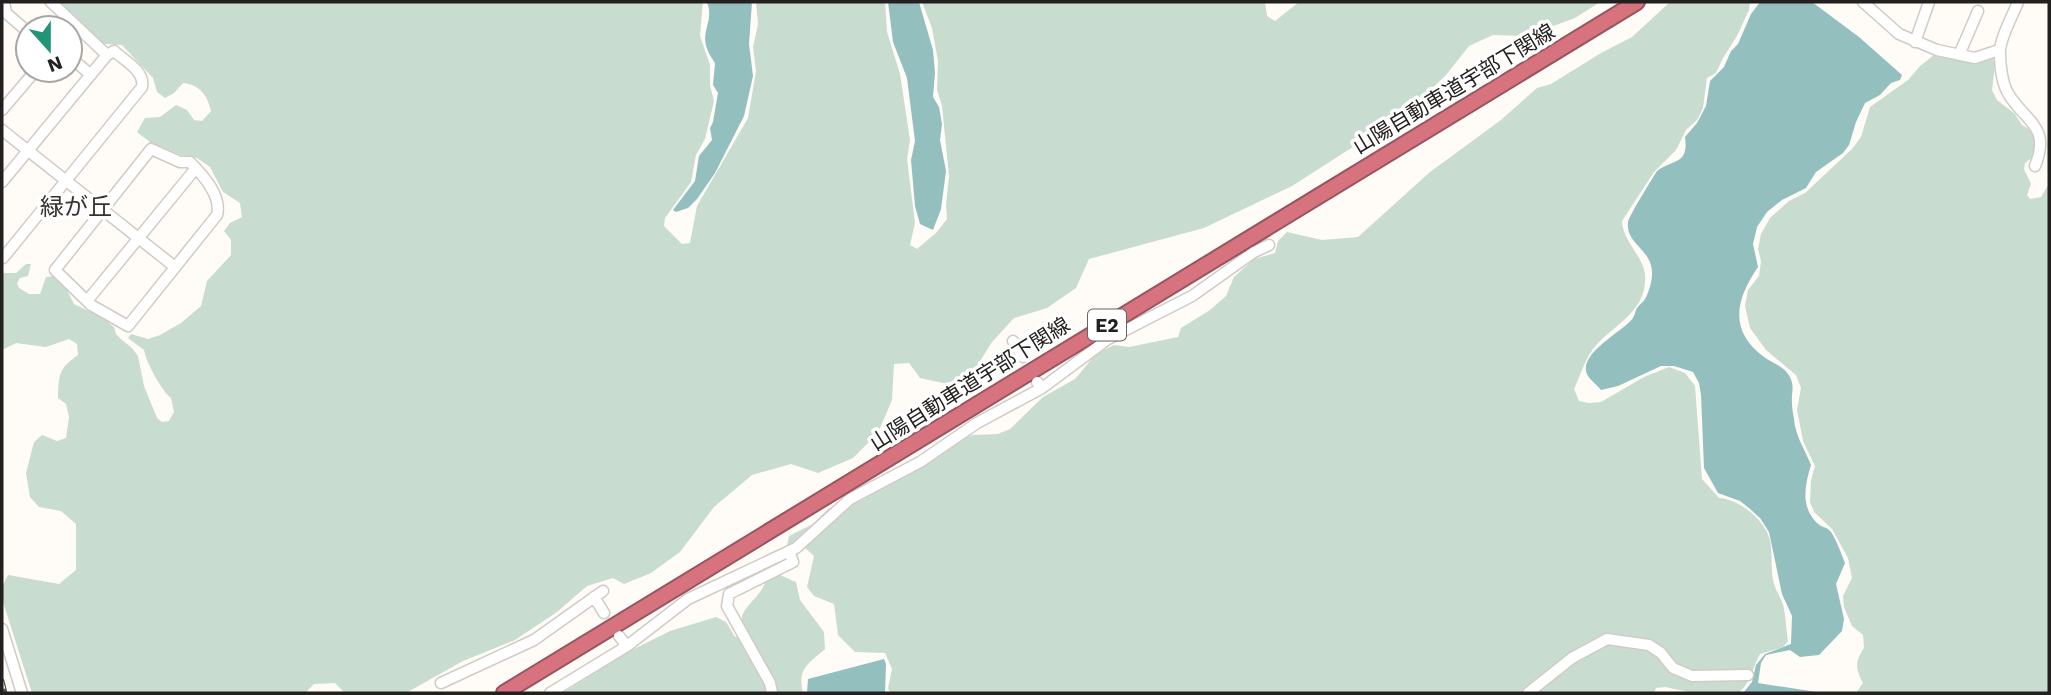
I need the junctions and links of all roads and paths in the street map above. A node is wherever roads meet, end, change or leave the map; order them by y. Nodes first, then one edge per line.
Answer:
1 (4, 2) edge
2 (1637, 2) edge
3 (1863, 2) edge
4 (1929, 2) edge
5 (2018, 2) edge
6 (1978, 11) dead end
7 (14, 20) edge
8 (84, 37) edge
9 (1915, 42) junction
10 (1999, 50) junction
11 (107, 55) junction
12 (1959, 55) junction
13 (84, 69) edge
14 (91, 75) junction
15 (24, 84) edge
16 (2, 110) edge
17 (2, 130) edge
18 (27, 152) junction
19 (2035, 166) dead end
20 (196, 168) junction
21 (65, 181) junction
22 (2, 182) edge
23 (103, 209) junction
24 (139, 238) junction
25 (1269, 245) dead end
26 (3, 258) edge
27 (175, 267) junction
28 (87, 302) junction
29 (1013, 341) dead end
30 (1023, 357) dead end
31 (789, 551) junction
32 (604, 613) dead end
33 (2, 629) edge
34 (619, 636) dead end
35 (627, 646) junction
36 (1748, 675) dead end
37 (441, 683) dead end
38 (22, 693) edge
39 (501, 693) edge
40 (550, 693) edge
41 (772, 693) edge
42 (1528, 693) edge

1 - 7 street
2 - 39 highway, 山陽自動車道宇部下関線 / E2
3 - 9 street
4 - 9 street
5 - 10 street
6 - 12 street
8 - 11 street
9 - 12 street
10 - 12 street
10 - 19 street
11 - 14 street
11 - 21 street
13 - 14 street
14 - 18 street
15 - 16 street
17 - 18 street
18 - 21 street
18 - 22 street
20 - 23 street
20 - 24 street
20 - 27 street
21 - 23 street
21 - 26 street
23 - 24 street
23 - 28 street
24 - 27 street
24 - 28 street
25 - 31 street
27 - 28 street
29 - 30 street
31 - 35 street
31 - 41 street
32 - 37 street
33 - 38 street
34 - 35 street
35 - 40 street
36 - 42 street

